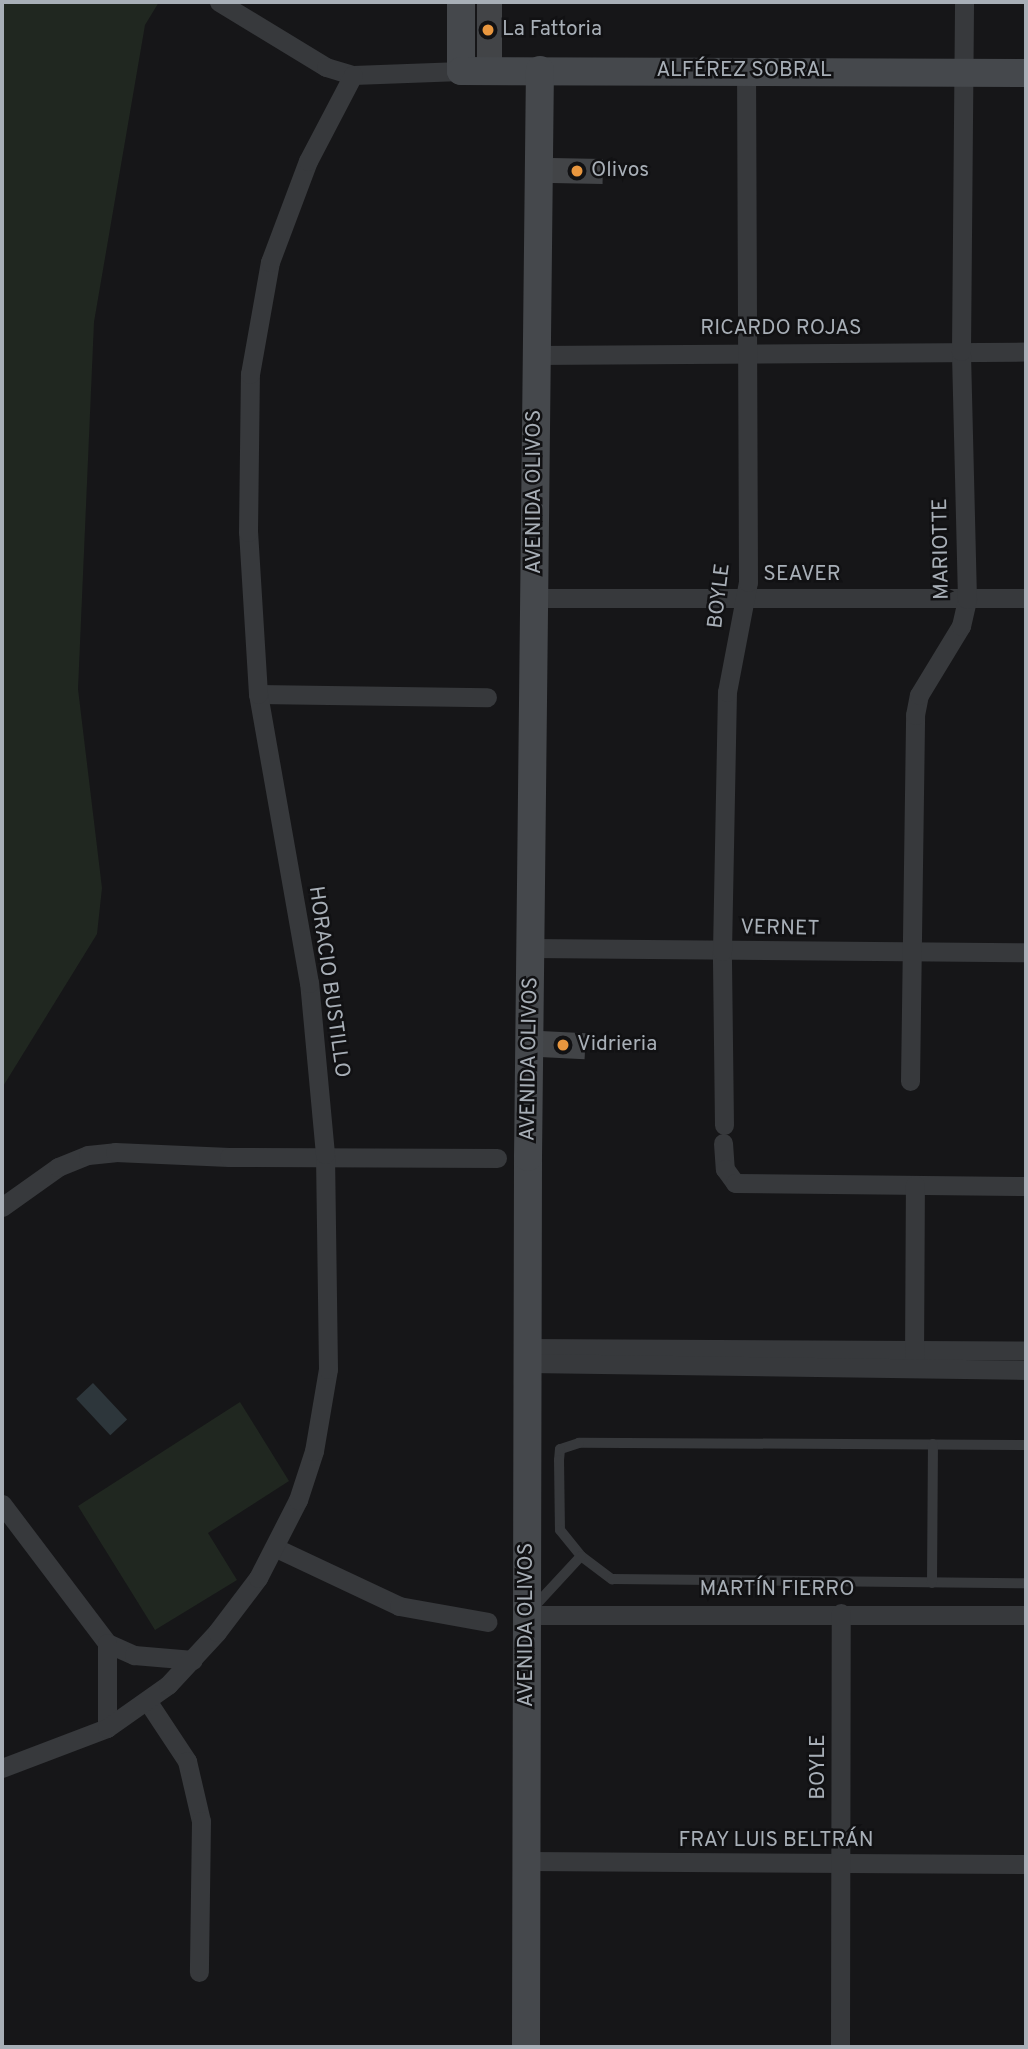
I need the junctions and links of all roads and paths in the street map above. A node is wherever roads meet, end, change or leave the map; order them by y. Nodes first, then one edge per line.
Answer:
1 (219, 2) edge
2 (461, 2) edge
3 (964, 2) edge
4 (540, 70) junction
5 (461, 71) junction
6 (746, 71) junction
7 (964, 72) junction
8 (1026, 72) edge
9 (353, 75) junction
10 (745, 351) junction
11 (961, 351) junction
12 (1026, 352) edge
13 (536, 355) junction
14 (747, 597) junction
15 (535, 598) junction
16 (1026, 598) edge
17 (967, 599) junction
18 (258, 694) junction
19 (487, 697) dead end
20 (532, 948) junction
21 (722, 951) junction
22 (1026, 952) edge
23 (911, 954) junction
24 (910, 1081) dead end
25 (325, 1154) junction
26 (497, 1158) dead end
27 (915, 1185) junction
28 (1026, 1185) edge
29 (2, 1207) edge
30 (1026, 1351) edge
31 (528, 1355) junction
32 (914, 1359) junction
33 (1026, 1370) edge
34 (933, 1444) junction
35 (1026, 1445) edge
36 (5, 1511) edge
37 (276, 1548) junction
38 (581, 1556) junction
39 (932, 1583) junction
40 (1026, 1584) edge
41 (841, 1613) junction
42 (527, 1615) junction
43 (1026, 1615) edge
44 (488, 1622) dead end
45 (107, 1643) junction
46 (193, 1660) junction
47 (148, 1702) junction
48 (107, 1728) junction
49 (2, 1768) edge
50 (526, 1861) junction
51 (1026, 1864) edge
52 (842, 1865) junction
53 (199, 1972) dead end
54 (526, 2047) edge
55 (840, 2047) edge

1 - 9 street
2 - 5 street
3 - 7 street, MARIOTTE
4 - 5 street, ALFÉREZ SOBRAL
4 - 6 street, ALFÉREZ SOBRAL
4 - 13 street, AVENIDA OLIVOS
5 - 9 street
6 - 7 street, ALFÉREZ SOBRAL
6 - 10 street, BOYLE
7 - 8 street, ALFÉREZ SOBRAL
7 - 11 street, MARIOTTE
9 - 18 street, HORACIO BUSTILLO
10 - 11 street, RICARDO ROJAS
10 - 13 street, RICARDO ROJAS
10 - 14 street, BOYLE
11 - 12 street, RICARDO ROJAS
11 - 17 street, MARIOTTE
13 - 15 street, AVENIDA OLIVOS
14 - 15 street, SEAVER
14 - 17 street, SEAVER
14 - 21 street, BOYLE
15 - 20 street, AVENIDA OLIVOS
16 - 17 street, SEAVER
17 - 23 street, MARIOTTE
18 - 19 street
18 - 25 street, HORACIO BUSTILLO
20 - 21 street, VERNET
20 - 31 street, AVENIDA OLIVOS
21 - 23 street, VERNET
21 - 27 street, BOYLE
22 - 23 street, VERNET
23 - 24 street, MARIOTTE
25 - 26 street
25 - 29 street
25 - 37 street, HORACIO BUSTILLO
27 - 28 street
27 - 32 street
30 - 32 street
31 - 32 street
31 - 42 street, AVENIDA OLIVOS
32 - 33 street
34 - 35 lane
34 - 38 lane
34 - 39 lane
36 - 45 street
37 - 44 street
37 - 46 street, HORACIO BUSTILLO
38 - 39 lane
38 - 42 lane
39 - 40 lane
41 - 42 street, MARTÍN FIERRO
41 - 43 street, MARTÍN FIERRO
41 - 52 street, BOYLE
42 - 50 street, AVENIDA OLIVOS
45 - 46 street
45 - 48 street
46 - 47 street, HORACIO BUSTILLO
47 - 48 street, HORACIO BUSTILLO
47 - 53 street
48 - 49 street, HORACIO BUSTILLO
50 - 52 street, FRAY LUIS BELTRÁN
50 - 54 street, AVENIDA OLIVOS
51 - 52 street, FRAY LUIS BELTRÁN
52 - 55 street, BOYLE

